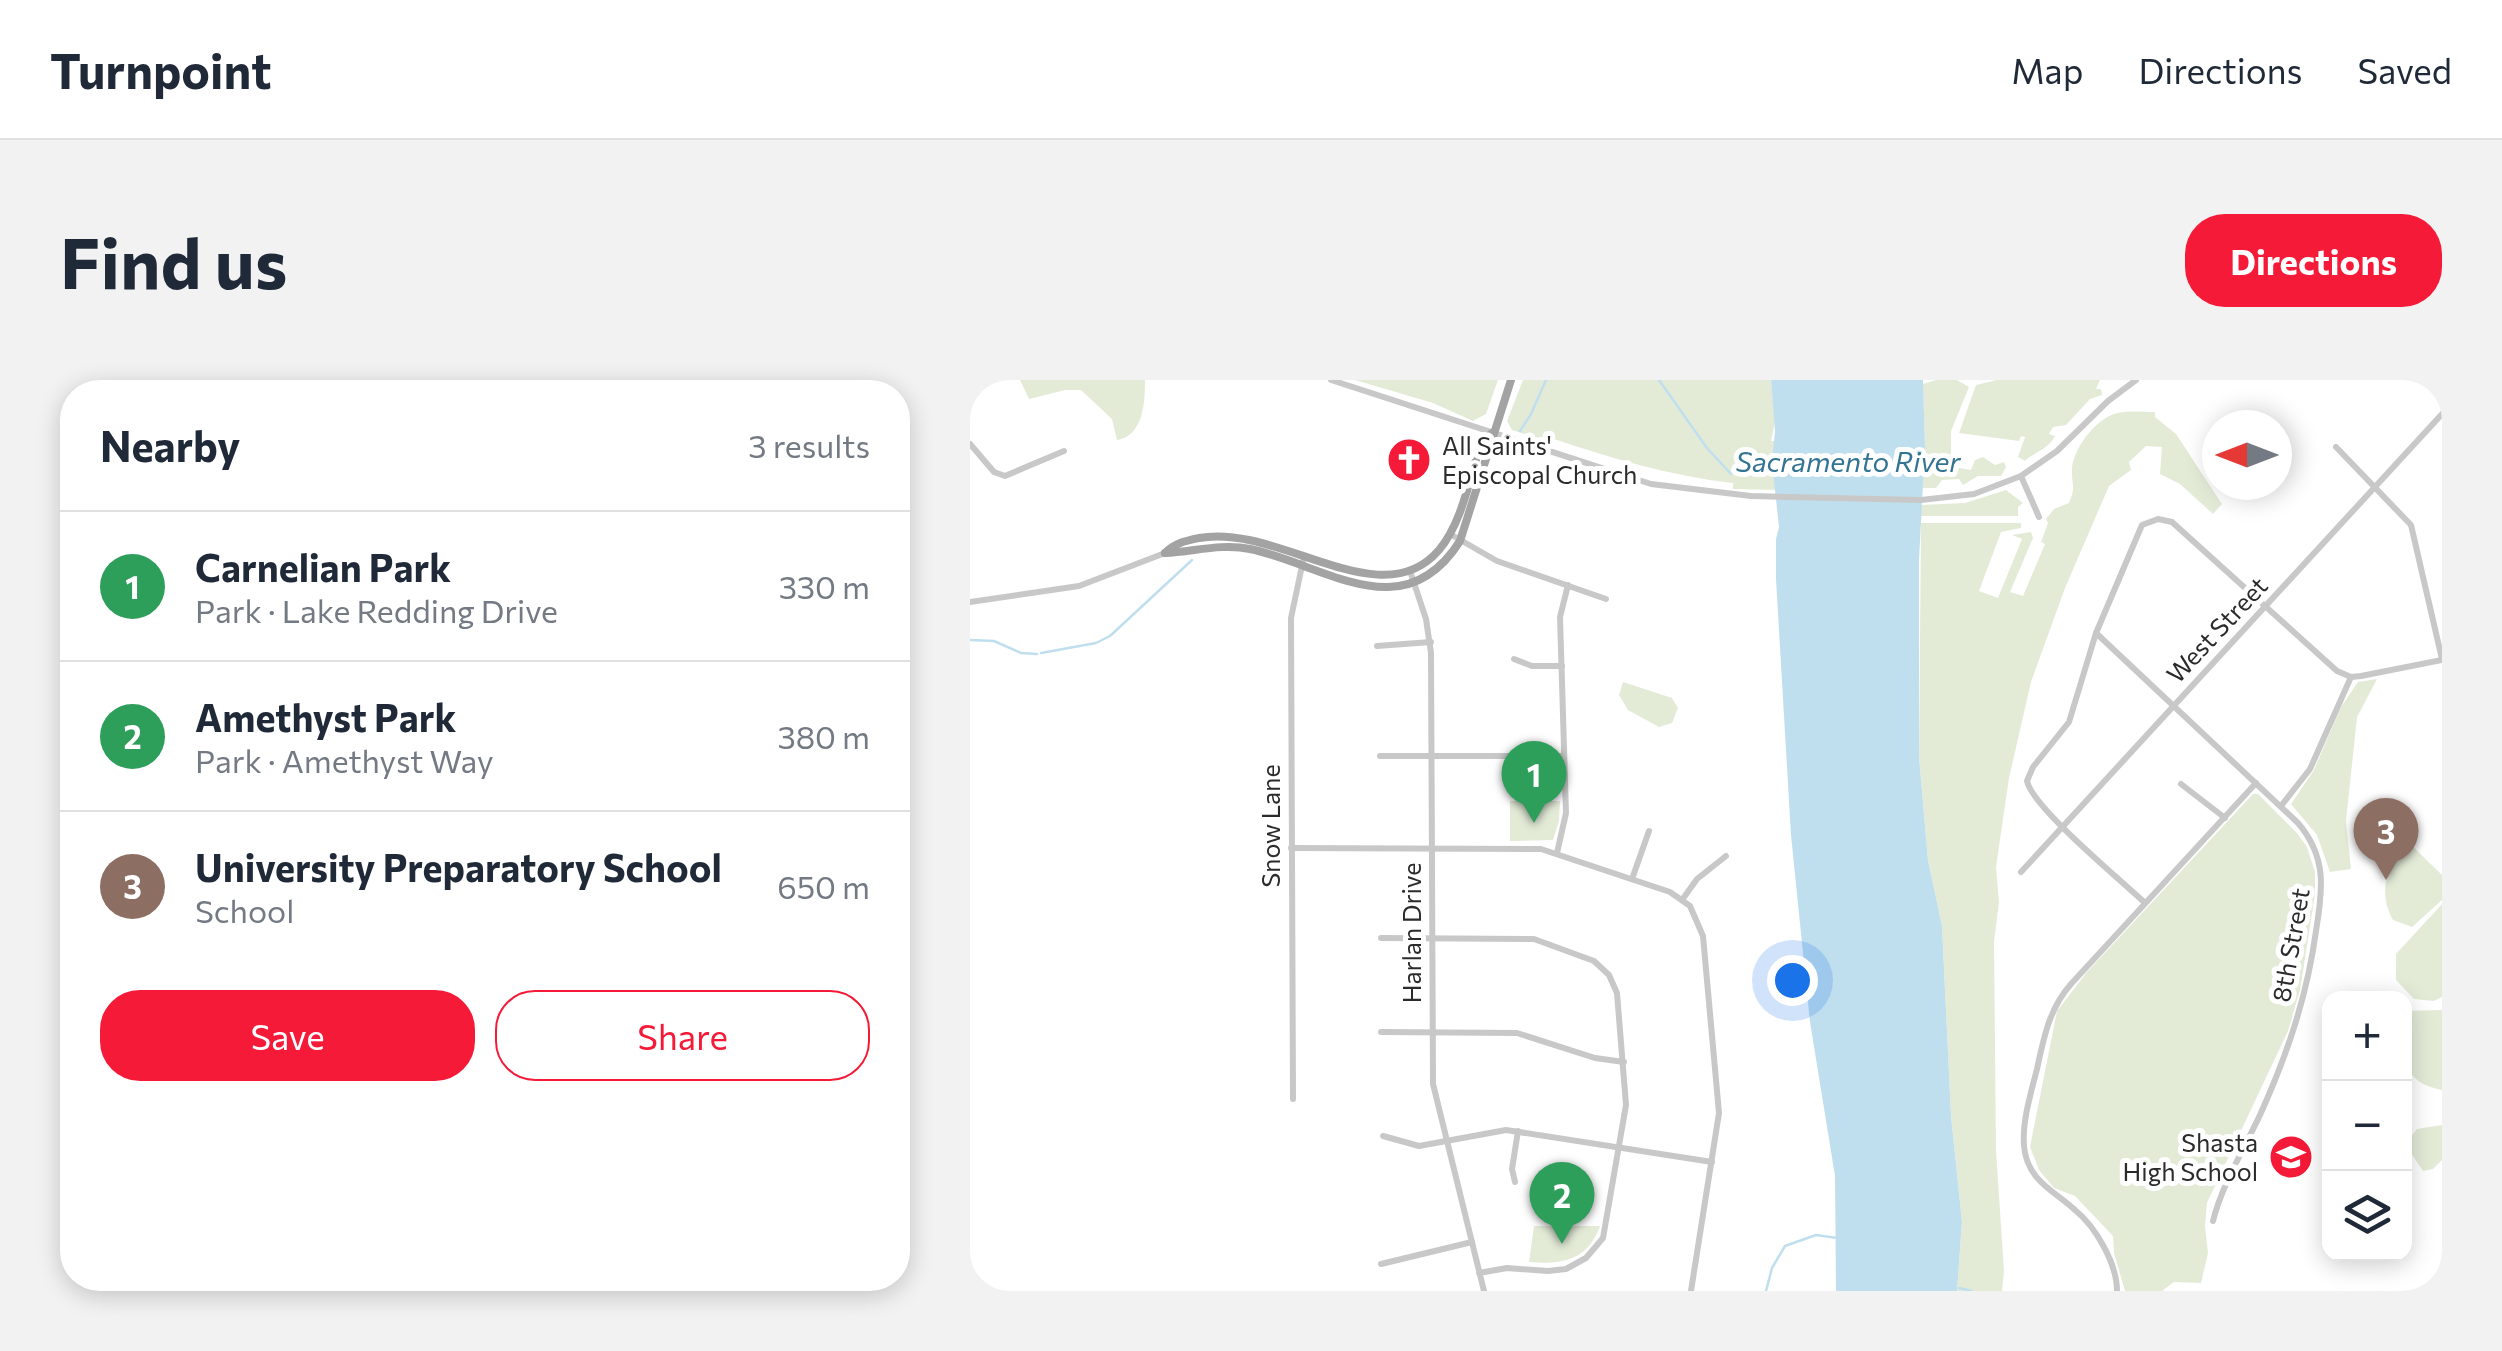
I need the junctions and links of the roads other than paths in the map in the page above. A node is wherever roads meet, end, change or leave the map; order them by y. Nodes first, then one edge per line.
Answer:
1 (1331, 380) edge
2 (1511, 380) edge
3 (2136, 380) edge
4 (2442, 414) edge
5 (1492, 432) junction
6 (970, 444) edge
7 (2336, 448) dead end
8 (1064, 451) dead end
9 (2021, 476) junction
10 (2375, 486) junction
11 (2038, 517) dead end
12 (1450, 534) junction
13 (1460, 541) junction
14 (1165, 553) junction
15 (1304, 555) junction
16 (1301, 566) junction
17 (1412, 576) junction
18 (1568, 585) junction
19 (1606, 599) dead end
20 (970, 602) edge
21 (2264, 607) junction
22 (2096, 633) junction
23 (1431, 642) junction
24 (1377, 646) dead end
25 (1514, 659) dead end
26 (2442, 660) edge
27 (1562, 666) junction
28 (2351, 677) junction
29 (2174, 706) junction
30 (1380, 756) dead end
31 (1564, 756) junction
32 (1432, 757) junction
33 (2181, 784) dead end
34 (2256, 784) junction
35 (2281, 806) junction
36 (2224, 818) junction
37 (2064, 826) junction
38 (1648, 831) dead end
39 (1291, 848) junction
40 (1432, 848) junction
41 (1556, 853) junction
42 (1726, 856) dead end
43 (2021, 872) dead end
44 (1632, 879) junction
45 (1682, 900) junction
46 (2146, 903) junction
47 (1381, 938) dead end
48 (1432, 938) junction
49 (1381, 1032) dead end
50 (1432, 1032) junction
51 (1624, 1062) junction
52 (1293, 1099) dead end
53 (1518, 1131) junction
54 (1384, 1136) dead end
55 (1446, 1141) junction
56 (1619, 1148) junction
57 (1712, 1162) junction
58 (1515, 1182) dead end
59 (2213, 1221) dead end
60 (1472, 1242) junction
61 (1381, 1264) dead end
62 (1480, 1273) junction
63 (1484, 1291) edge
64 (1691, 1291) edge
65 (2117, 1291) edge

1 - 5 street
2 - 5 main road
3 - 9 street
4 - 10 street, West Street
5 - 9 street
5 - 12 main road
5 - 13 main road
6 - 8 street
7 - 10 street
9 - 11 street
10 - 21 street, West Street
10 - 26 street
12 - 13 street
12 - 17 main road
13 - 17 main road
13 - 18 street
14 - 15 main road
14 - 16 main road
14 - 20 street
15 - 16 street, Snow Lane
15 - 17 main road
16 - 17 main road
16 - 39 street, Snow Lane
17 - 23 street, Harlan Drive
18 - 19 street
18 - 27 street
21 - 22 street
21 - 28 street
21 - 29 street, West Street
22 - 29 street, 8th Street
22 - 37 street
23 - 24 street
23 - 32 street, Harlan Drive
25 - 27 street
26 - 28 street
27 - 31 street
28 - 35 street
29 - 34 street, 8th Street
29 - 37 street, West Street
30 - 32 street
31 - 32 street
31 - 41 street
32 - 40 street, Harlan Drive
33 - 36 street
34 - 35 street, 8th Street
34 - 36 street
35 - 59 street, 8th Street
36 - 46 street
37 - 43 street, West Street
37 - 46 street
38 - 44 street
39 - 40 street
39 - 52 street, Snow Lane
40 - 41 street
40 - 48 street, Harlan Drive
41 - 44 street
42 - 45 street
44 - 45 street
45 - 57 street
46 - 65 street
47 - 48 street
48 - 50 street, Harlan Drive
48 - 51 street
49 - 50 street
50 - 51 street
50 - 55 street, Harlan Drive
51 - 56 street
53 - 55 street
53 - 56 street
53 - 58 street
54 - 55 street
55 - 60 street, Harlan Drive
56 - 57 street
56 - 62 street
57 - 64 street
60 - 61 street
60 - 62 street, Harlan Drive
62 - 63 street, Harlan Drive

